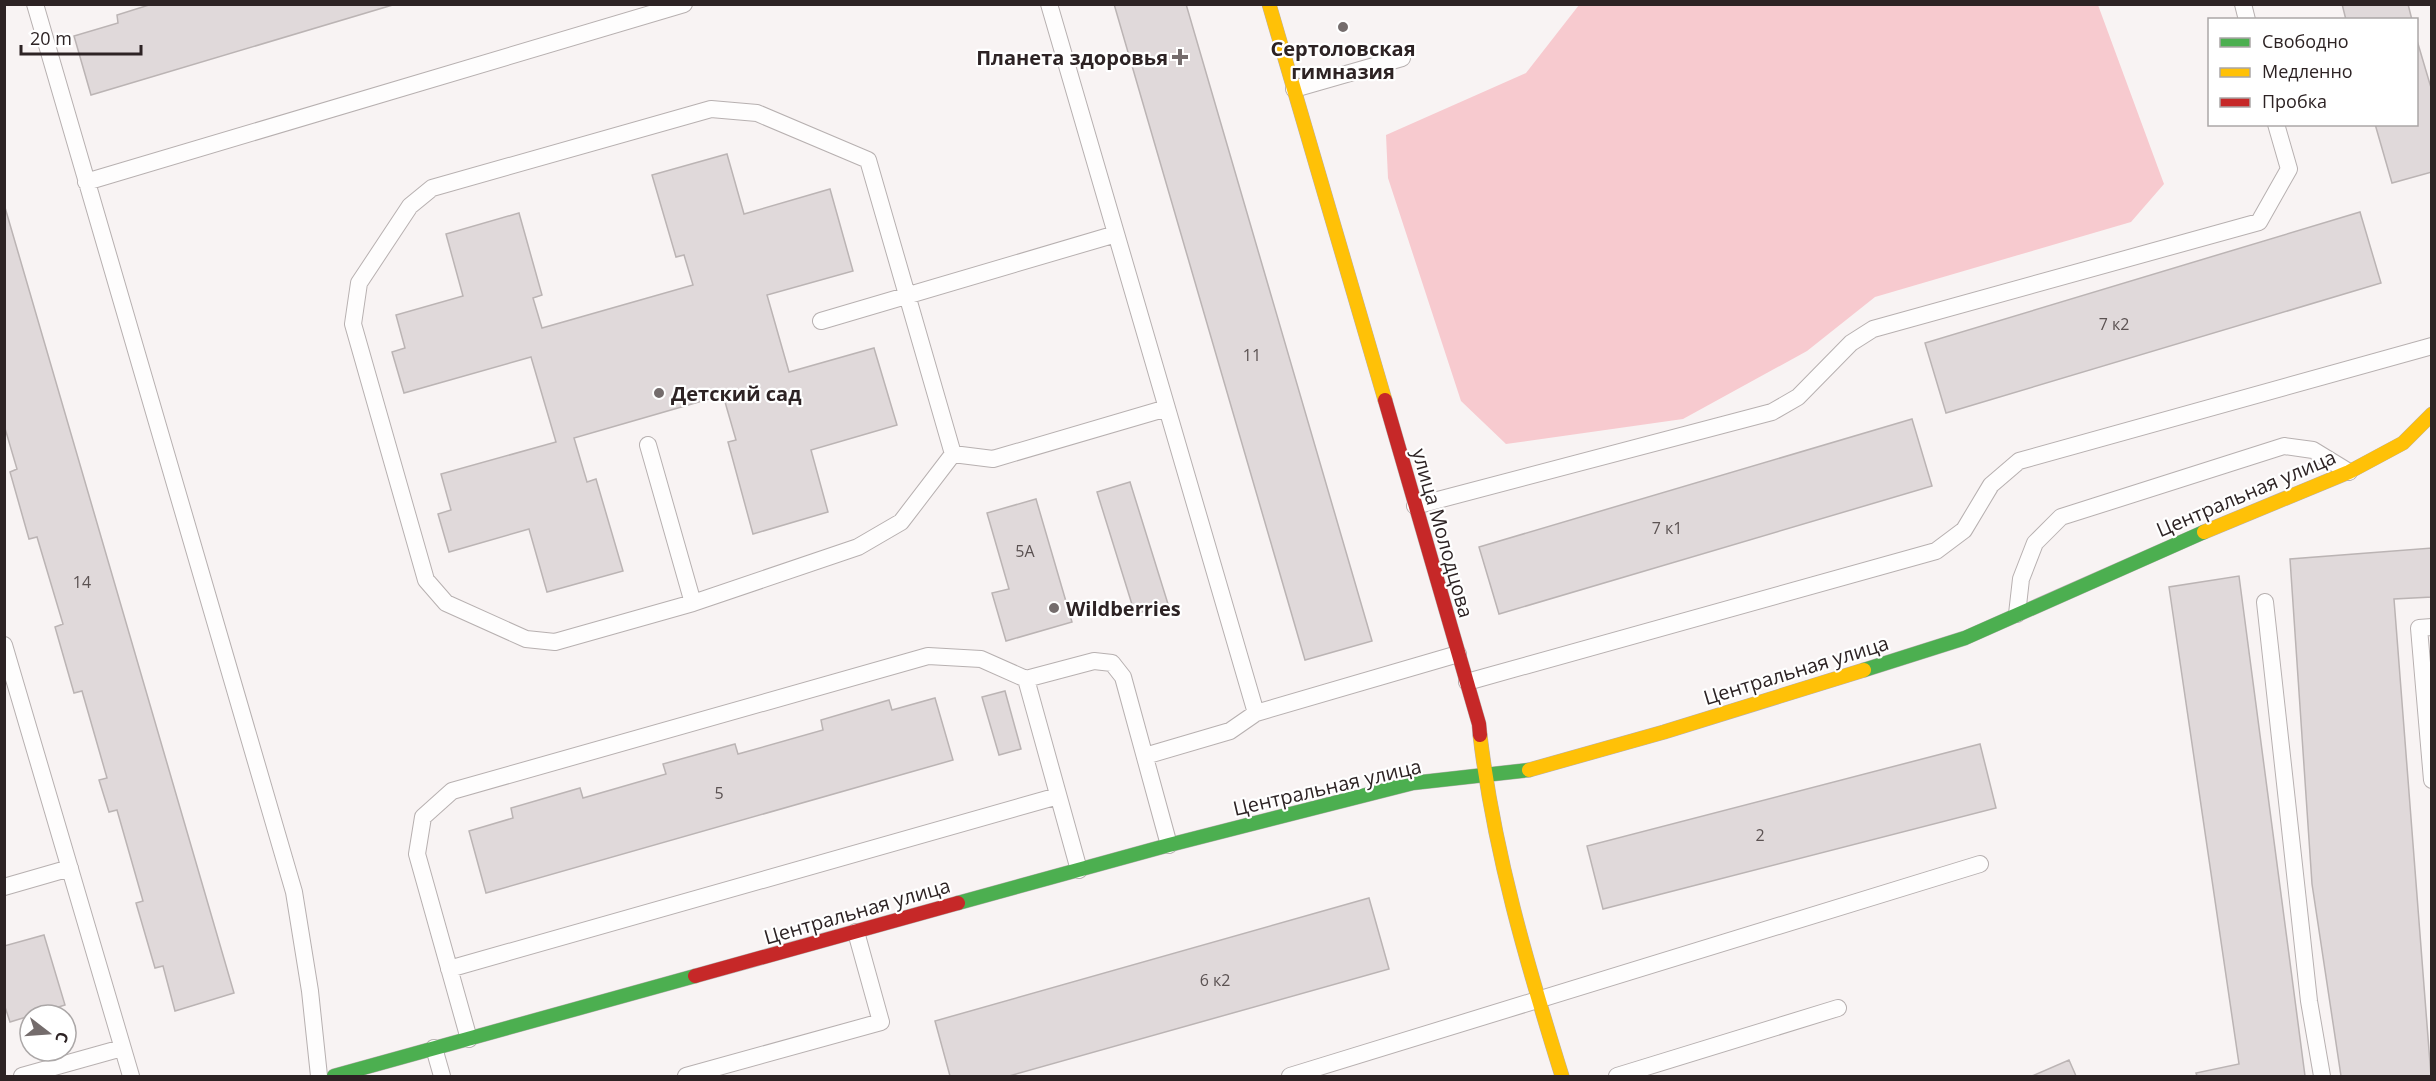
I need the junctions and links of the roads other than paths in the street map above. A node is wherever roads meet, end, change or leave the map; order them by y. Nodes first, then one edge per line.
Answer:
1 (35, 4) edge
2 (684, 4) edge
3 (1049, 4) edge
4 (1269, 4) edge
5 (1402, 58) dead end
6 (1294, 89) junction
7 (2277, 126) edge
8 (86, 182) junction
9 (1116, 234) junction
10 (907, 296) junction
11 (821, 321) dead end
12 (2432, 346) edge
13 (1167, 408) junction
14 (2432, 414) edge
15 (648, 445) dead end
16 (953, 454) junction
17 (2349, 472) junction
18 (1415, 506) junction
19 (2265, 602) dead end
20 (693, 603) junction
21 (2017, 614) junction
22 (2432, 627) edge
23 (4, 645) edge
24 (1458, 654) junction
25 (1026, 679) junction
26 (1467, 682) junction
27 (1256, 713) junction
28 (1145, 756) junction
29 (1483, 776) junction
30 (2432, 780) edge
31 (1058, 796) junction
32 (1169, 845) junction
33 (1980, 864) dead end
34 (70, 868) junction
35 (1079, 870) junction
36 (4, 887) edge
37 (856, 932) junction
38 (449, 969) junction
39 (1538, 1000) junction
40 (1838, 1008) dead end
41 (469, 1039) junction
42 (122, 1048) junction
43 (434, 1048) junction
44 (1344, 1060) junction
45 (344, 1075) edge
46 (22, 1077) edge
47 (131, 1077) edge
48 (320, 1077) edge
49 (442, 1077) edge
50 (686, 1077) edge
51 (1290, 1077) edge
52 (1349, 1077) edge
53 (1562, 1077) edge
54 (1617, 1077) edge
55 (2322, 1077) edge

1 - 8 lane
2 - 8 lane
3 - 9 lane
4 - 6 street, улица Молодцова
5 - 6 lane
6 - 18 street, улица Молодцова
7 - 18 lane
8 - 48 lane
9 - 10 lane
9 - 13 lane
10 - 11 lane
10 - 16 lane
10 - 20 lane
12 - 26 lane
13 - 16 lane
13 - 27 lane
14 - 17 street, Центральная улица
15 - 20 lane
16 - 20 lane
17 - 21 street, Центральная улица
17 - 21 lane
18 - 24 street, улица Молодцова
19 - 55 lane
21 - 29 street, Центральная улица
22 - 30 lane
23 - 34 lane
24 - 26 street, улица Молодцова
24 - 27 lane
25 - 28 lane
25 - 31 lane
25 - 38 lane
26 - 29 street, улица Молодцова
27 - 28 lane
28 - 32 lane
29 - 32 street, Центральная улица
29 - 39 street, улица Молодцова
31 - 35 lane
31 - 38 lane
32 - 35 street, Центральная улица
33 - 39 lane
34 - 36 lane
34 - 42 lane
35 - 37 street, Центральная улица
37 - 41 street, Центральная улица
37 - 50 lane
38 - 41 lane
39 - 44 lane
39 - 53 street, улица Молодцова
40 - 54 lane
41 - 43 street, Центральная улица
42 - 46 lane
42 - 47 lane
43 - 45 street, Центральная улица
43 - 49 lane
44 - 51 lane
44 - 52 lane

